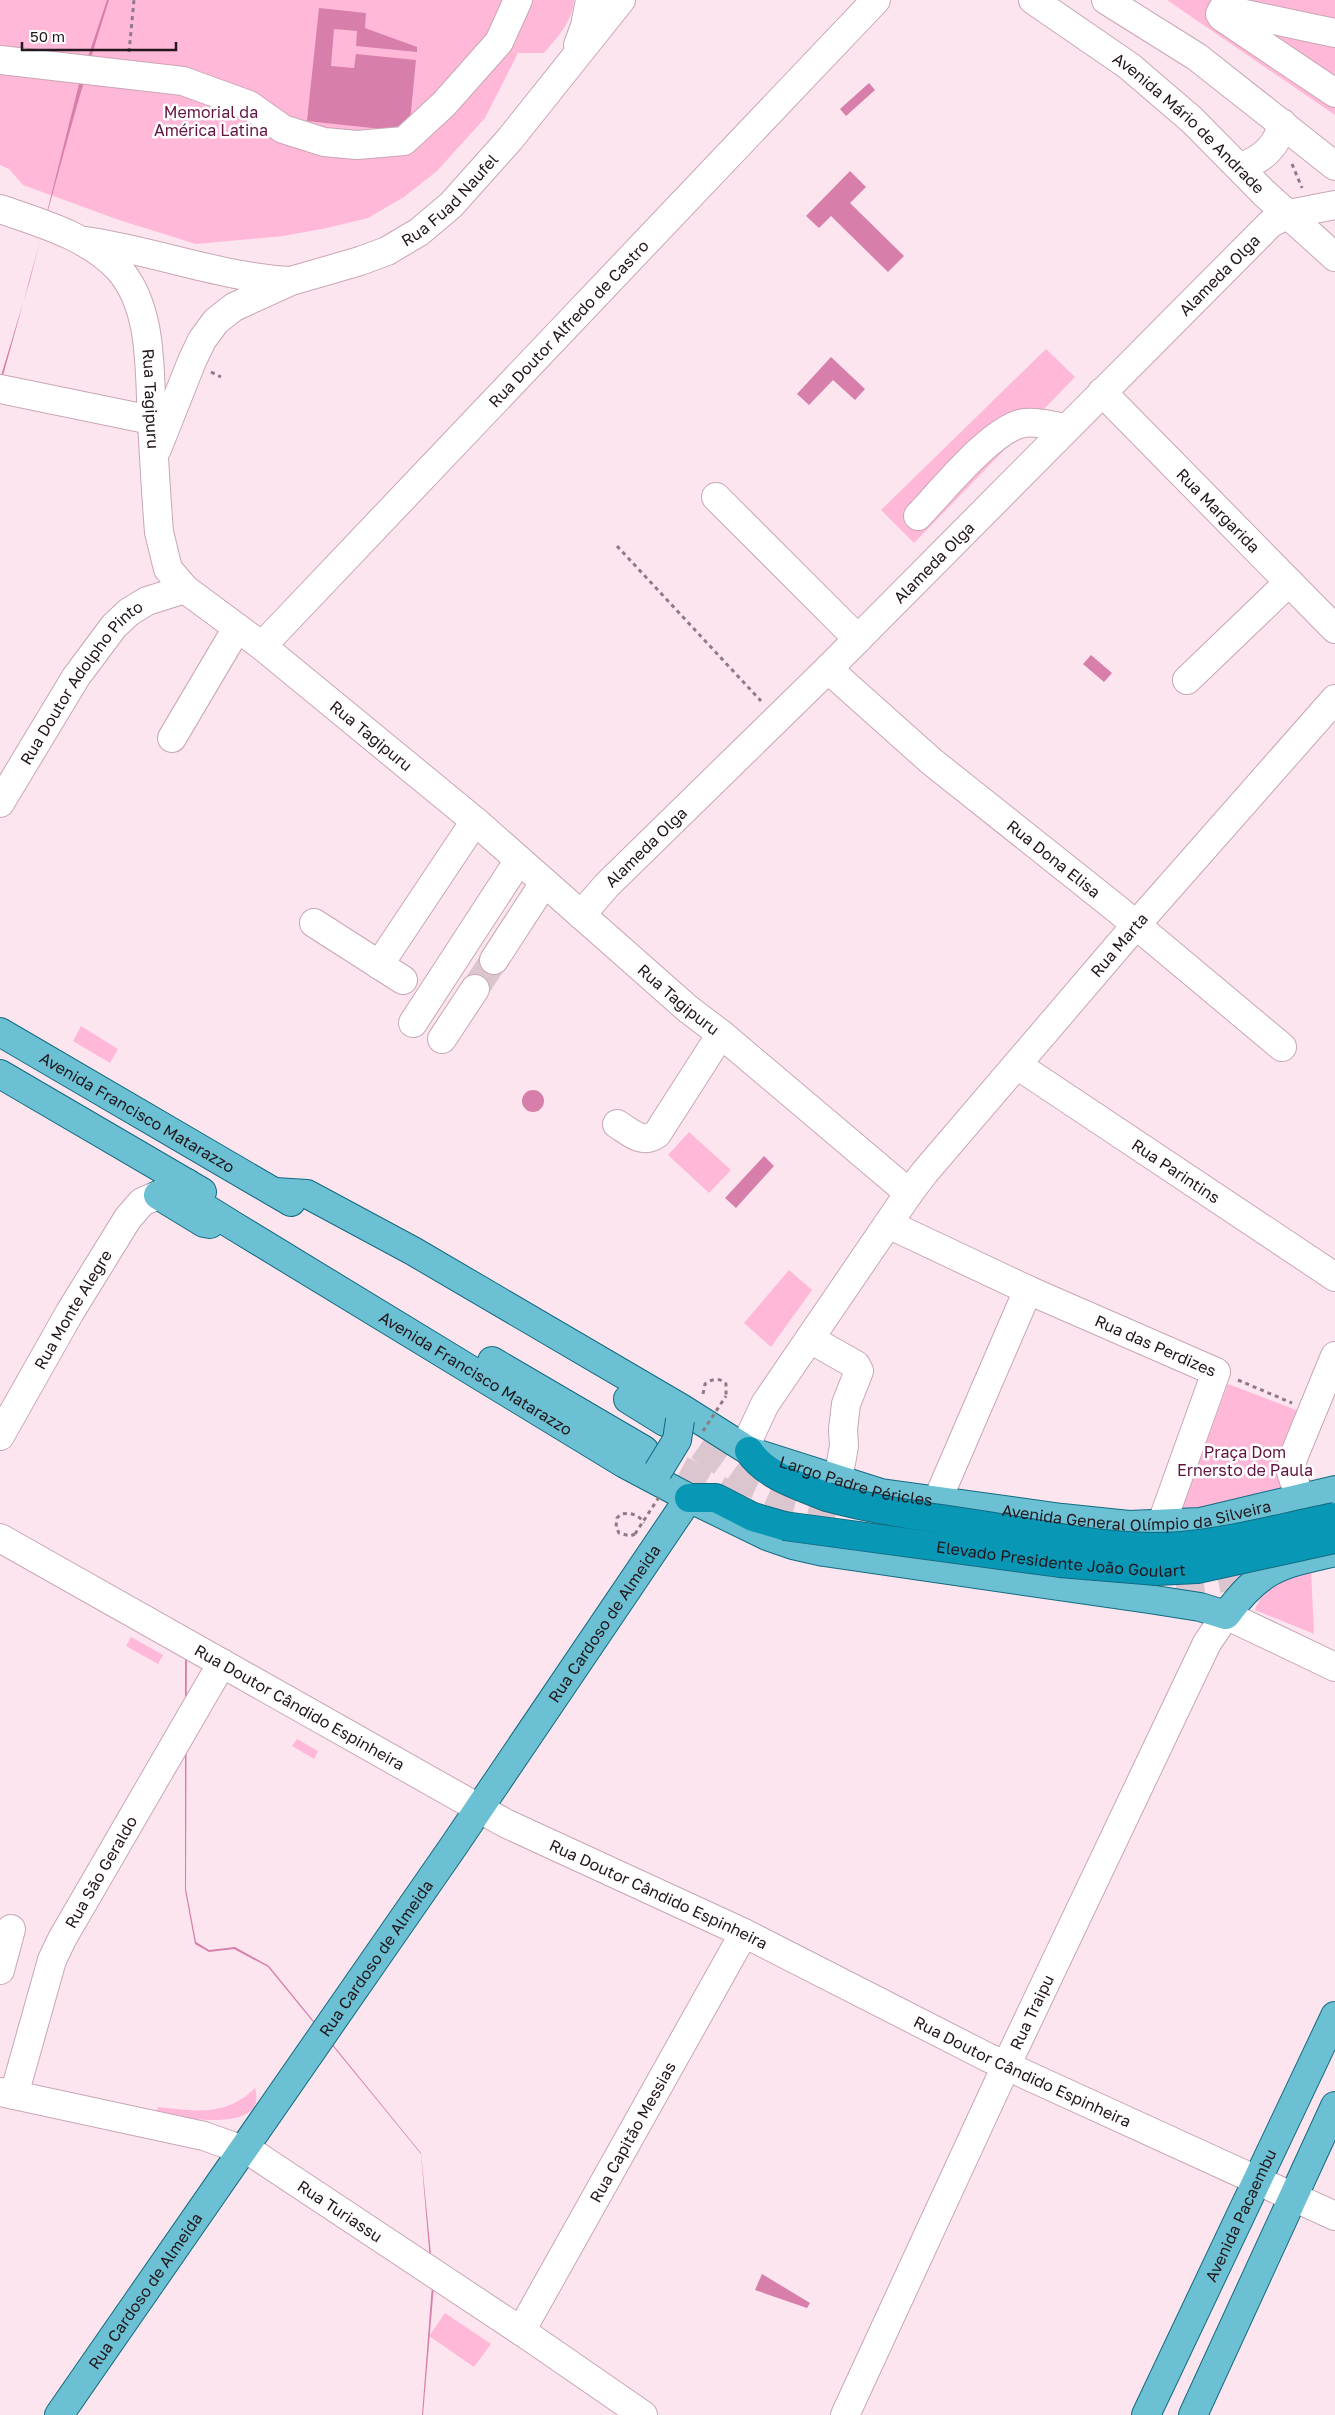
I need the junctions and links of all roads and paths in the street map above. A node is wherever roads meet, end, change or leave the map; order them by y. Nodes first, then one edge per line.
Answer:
1 (134, 0) edge
2 (518, 0) edge
3 (590, 0) edge
4 (621, 0) edge
5 (876, 0) edge
6 (1033, 0) edge
7 (1109, 1) edge
8 (1303, 27) junction
9 (1335, 34) edge
10 (0, 60) edge
11 (568, 64) junction
12 (1294, 65) junction
13 (126, 75) junction
14 (1335, 93) edge
15 (1282, 123) junction
16 (1335, 166) edge
17 (1240, 167) junction
18 (1335, 206) edge
19 (0, 209) edge
20 (1289, 214) junction
21 (82, 240) junction
22 (1335, 257) edge
23 (291, 281) junction
24 (0, 389) edge
25 (1102, 392) junction
26 (152, 420) junction
27 (1066, 428) junction
28 (154, 457) junction
29 (716, 498) dead end
30 (918, 516) dead end
31 (617, 546) dead end
32 (1289, 582) junction
33 (185, 589) junction
34 (238, 628) junction
35 (1335, 629) edge
36 (858, 639) junction
37 (262, 646) junction
38 (828, 670) junction
39 (1187, 680) dead end
40 (1335, 700) edge
41 (778, 718) junction
42 (172, 738) dead end
43 (0, 803) edge
44 (475, 821) junction
45 (519, 860) junction
46 (544, 883) junction
47 (581, 915) junction
48 (314, 923) dead end
49 (1136, 925) junction
50 (494, 960) tunnel mouth
51 (379, 965) junction
52 (403, 980) dead end
53 (475, 989) tunnel mouth
54 (413, 1023) dead end
55 (0, 1032) edge
56 (721, 1034) junction
57 (442, 1039) dead end
58 (1282, 1047) dead end
59 (1017, 1065) junction
60 (0, 1074) edge
61 (616, 1124) dead end
62 (186, 1183) junction
63 (909, 1193) junction
64 (158, 1195) joint
65 (888, 1224) junction
66 (234, 1226) junction
67 (1335, 1276) edge
68 (1028, 1290) junction
69 (810, 1339) junction
70 (1335, 1356) edge
71 (1216, 1372) junction
72 (726, 1396) dead end
73 (1312, 1411) junction
74 (682, 1413) junction
75 (0, 1436) edge
76 (749, 1451) junction
77 (652, 1466) junction
78 (832, 1489) junction
79 (1335, 1490) edge
80 (689, 1498) junction
81 (1293, 1500) junction
82 (937, 1501) junction
83 (1335, 1517) edge
84 (1161, 1525) junction
85 (646, 1526) dead end
86 (784, 1526) joint
87 (1226, 1532) dead end
88 (635, 1534) dead end
89 (0, 1538) edge
90 (1335, 1539) edge
91 (1335, 1552) edge
92 (1226, 1615) junction
93 (222, 1663) junction
94 (1335, 1667) edge
95 (479, 1810) junction
96 (11, 1928) dead end
97 (744, 1933) junction
98 (0, 1970) edge
99 (1335, 2016) edge
100 (1006, 2066) junction
101 (7, 2094) edge
102 (1335, 2106) edge
103 (242, 2149) junction
104 (1257, 2180) junction
105 (1295, 2196) junction
106 (1335, 2216) edge
107 (520, 2330) junction
108 (59, 2415) edge
109 (643, 2415) edge
110 (846, 2415) edge
111 (1146, 2415) edge
112 (1193, 2415) edge

1 - 13 path
2 - 13 street
3 - 11 street, Rua Fuad Naufel
4 - 11 street, Rua Fuad Naufel
5 - 37 street, Rua Doutor Alfredo de Castro
6 - 17 street, Avenida Mário de Andrade
7 - 15 street
8 - 9 street
8 - 12 street
8 - 12 street
10 - 13 street
11 - 23 street, Rua Fuad Naufel
12 - 14 street
15 - 16 street
15 - 17 street
17 - 20 street, Avenida Mário de Andrade
18 - 20 street
19 - 21 street, Rua Tagipuru
20 - 22 street, Avenida Mário de Andrade
20 - 25 street, Alameda Olga
21 - 23 street, Rua Fuad Naufel
21 - 26 street, Rua Tagipuru
23 - 28 street, Rua Fuad Naufel
24 - 26 street
25 - 27 street, Alameda Olga
25 - 32 street, Rua Margarida
26 - 28 street, Rua Tagipuru
27 - 30 street
27 - 36 street, Alameda Olga
28 - 33 street, Rua Tagipuru
29 - 36 street
31 - 41 path
32 - 35 street, Rua Margarida
32 - 39 street
33 - 34 street, Rua Tagipuru
33 - 43 street, Rua Doutor Adolpho Pinto
34 - 37 street, Rua Tagipuru
34 - 42 street
36 - 38 street, Alameda Olga
37 - 44 street, Rua Tagipuru
38 - 41 street, Alameda Olga
38 - 49 street, Rua Dona Elisa
40 - 49 street, Rua Marta
41 - 47 street, Alameda Olga
44 - 45 street, Rua Tagipuru
44 - 51 street
45 - 46 street, Rua Tagipuru
45 - 54 street
46 - 47 street, Rua Tagipuru
46 - 50 street
47 - 56 street, Rua Tagipuru
48 - 51 street
49 - 58 street, Rua Dona Elisa
49 - 59 street, Rua Marta
51 - 52 street
53 - 57 street
55 - 74 main road, Avenida Francisco Matarazzo
56 - 61 street
56 - 63 street, Rua Tagipuru
59 - 63 street, Rua Marta
59 - 67 street, Rua Parintins
60 - 62 main road, Avenida Francisco Matarazzo
62 - 66 main road, Avenida Francisco Matarazzo
62 - 77 main road, Avenida Francisco Matarazzo
63 - 65 street
64 - 66 main road
64 - 75 street, Rua Monte Alegre
65 - 68 street
65 - 69 street
66 - 77 main road, Avenida Francisco Matarazzo
68 - 71 street, Rua das Perdizes
68 - 82 street, Largo Padre Péricles
69 - 76 street
69 - 78 street
70 - 73 street
71 - 73 path
71 - 84 street, Rua das Perdizes
72 - 74 path
73 - 81 street
74 - 76 main road, Avenida Francisco Matarazzo
74 - 77 main road, bridge
76 - 78 highway, Avenida Francisco Matarazzo
77 - 80 main road, Avenida Francisco Matarazzo
78 - 82 main road, Largo Padre Péricles
78 - 83 highway, Elevado Presidente João Goulart, bridge
79 - 81 main road, Avenida General Olímpio da Silveira
80 - 86 highway, Avenida Francisco Matarazzo
80 - 92 main road
80 - 95 main road, Rua Cardoso de Almeida
81 - 84 main road, Avenida General Olímpio da Silveira
81 - 87 main road
82 - 84 main road, Avenida General Olímpio da Silveira
85 - 88 path
86 - 90 highway, Elevado Presidente João Goulart, bridge
89 - 93 street, Rua Doutor Cândido Espinheira
91 - 92 main road
92 - 94 street
92 - 100 street, Rua Traipu
93 - 95 street, Rua Doutor Cândido Espinheira
93 - 101 street, Rua São Geraldo
95 - 97 street, Rua Doutor Cândido Espinheira
95 - 103 main road, Rua Cardoso de Almeida
96 - 98 street
97 - 100 street, Rua Doutor Cândido Espinheira
97 - 107 street, Rua Capitão Messias
99 - 104 main road, Avenida Pacaembu
100 - 104 street, Rua Doutor Cândido Espinheira
100 - 110 street, Rua Traipu
101 - 103 street, Rua Turiassu
102 - 105 main road
103 - 107 street, Rua Turiassu
103 - 108 main road, Rua Cardoso de Almeida
104 - 105 street, Rua Doutor Cândido Espinheira
104 - 111 main road, Avenida Pacaembu
105 - 106 street, Rua Doutor Cândido Espinheira
105 - 112 main road
107 - 109 street, Rua Turiassu

